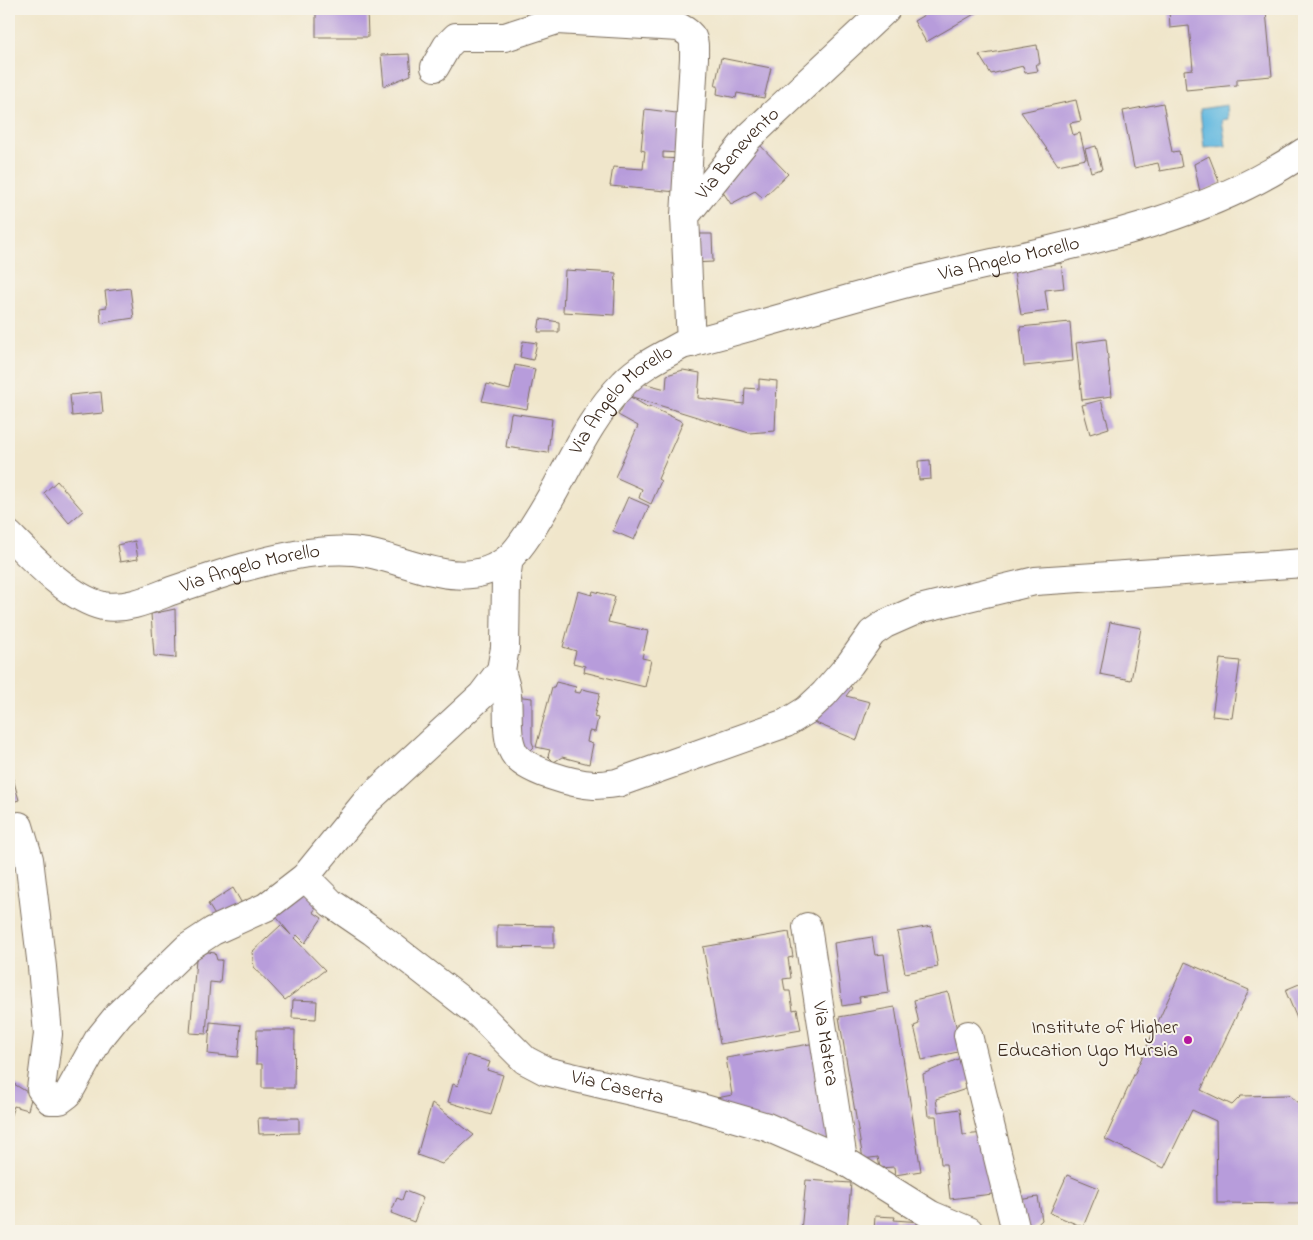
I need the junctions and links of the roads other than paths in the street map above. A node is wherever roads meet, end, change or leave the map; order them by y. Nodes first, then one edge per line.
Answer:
1 (877, 12) edge
2 (435, 67) dead end
3 (1304, 152) edge
4 (685, 216) junction
5 (691, 343) junction
6 (9, 535) edge
7 (509, 558) junction
8 (1304, 563) edge
9 (501, 670) junction
10 (19, 826) dead end
11 (305, 878) junction
12 (807, 927) dead end
13 (968, 1035) dead end
14 (843, 1160) junction
15 (970, 1231) edge
16 (1016, 1231) edge

1 - 4 street, Via Benevento
2 - 4 street
3 - 5 street, Via Angelo Morello
4 - 5 street, Via Benevento
5 - 7 street, Via Angelo Morello
6 - 7 street, Via Angelo Morello
7 - 9 street
8 - 9 street
9 - 11 street
10 - 11 street
11 - 14 street, Via Caserta
12 - 14 street, Via Matera
13 - 16 street
14 - 15 street, Via Caserta

